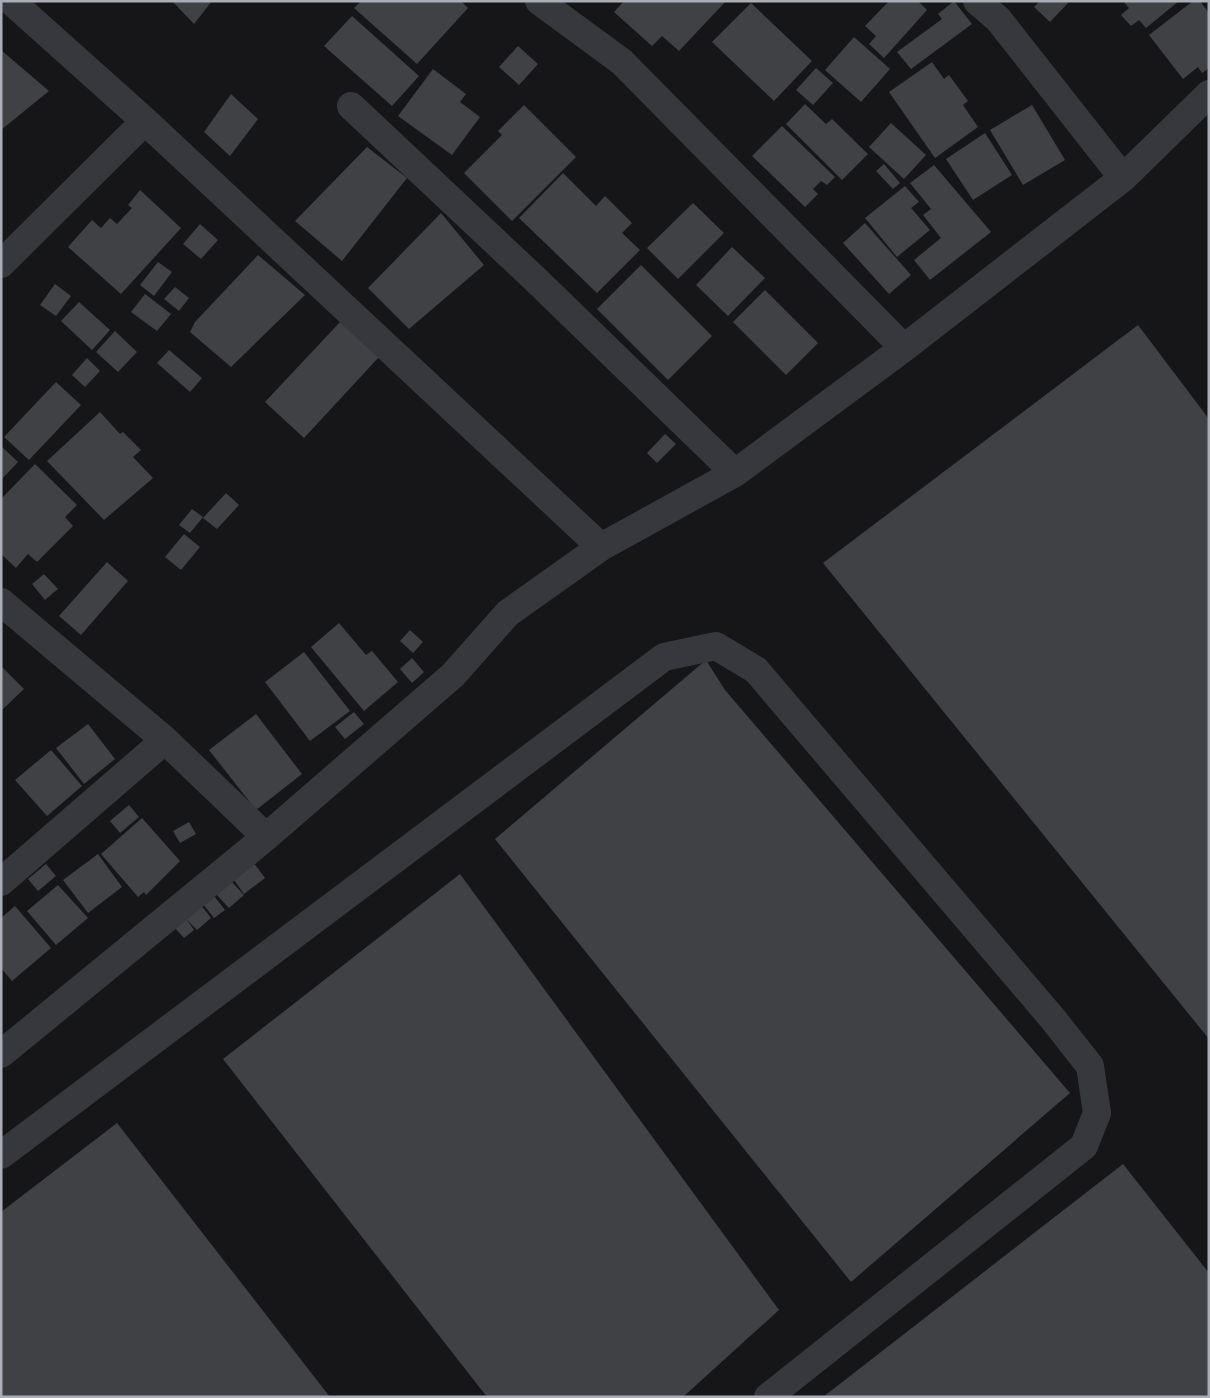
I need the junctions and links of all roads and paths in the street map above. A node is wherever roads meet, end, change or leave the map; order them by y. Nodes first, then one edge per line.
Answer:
1 (11, 1) edge
2 (538, 1) edge
3 (977, 1) edge
4 (1209, 94) edge
5 (350, 106) dead end
6 (145, 121) junction
7 (1123, 178) junction
8 (1, 264) edge
9 (904, 348) junction
10 (734, 472) junction
11 (600, 547) junction
12 (1, 602) edge
13 (165, 740) junction
14 (266, 837) junction
15 (1, 882) edge
16 (1, 1054) edge
17 (1, 1156) edge
18 (768, 1397) edge

1 - 6 street
2 - 9 street
3 - 7 street
4 - 7 street
5 - 10 street
6 - 8 street
6 - 11 street
7 - 9 street
9 - 10 street
10 - 11 street
11 - 14 street
12 - 13 street
13 - 14 street
13 - 15 street
14 - 16 street
17 - 18 street

